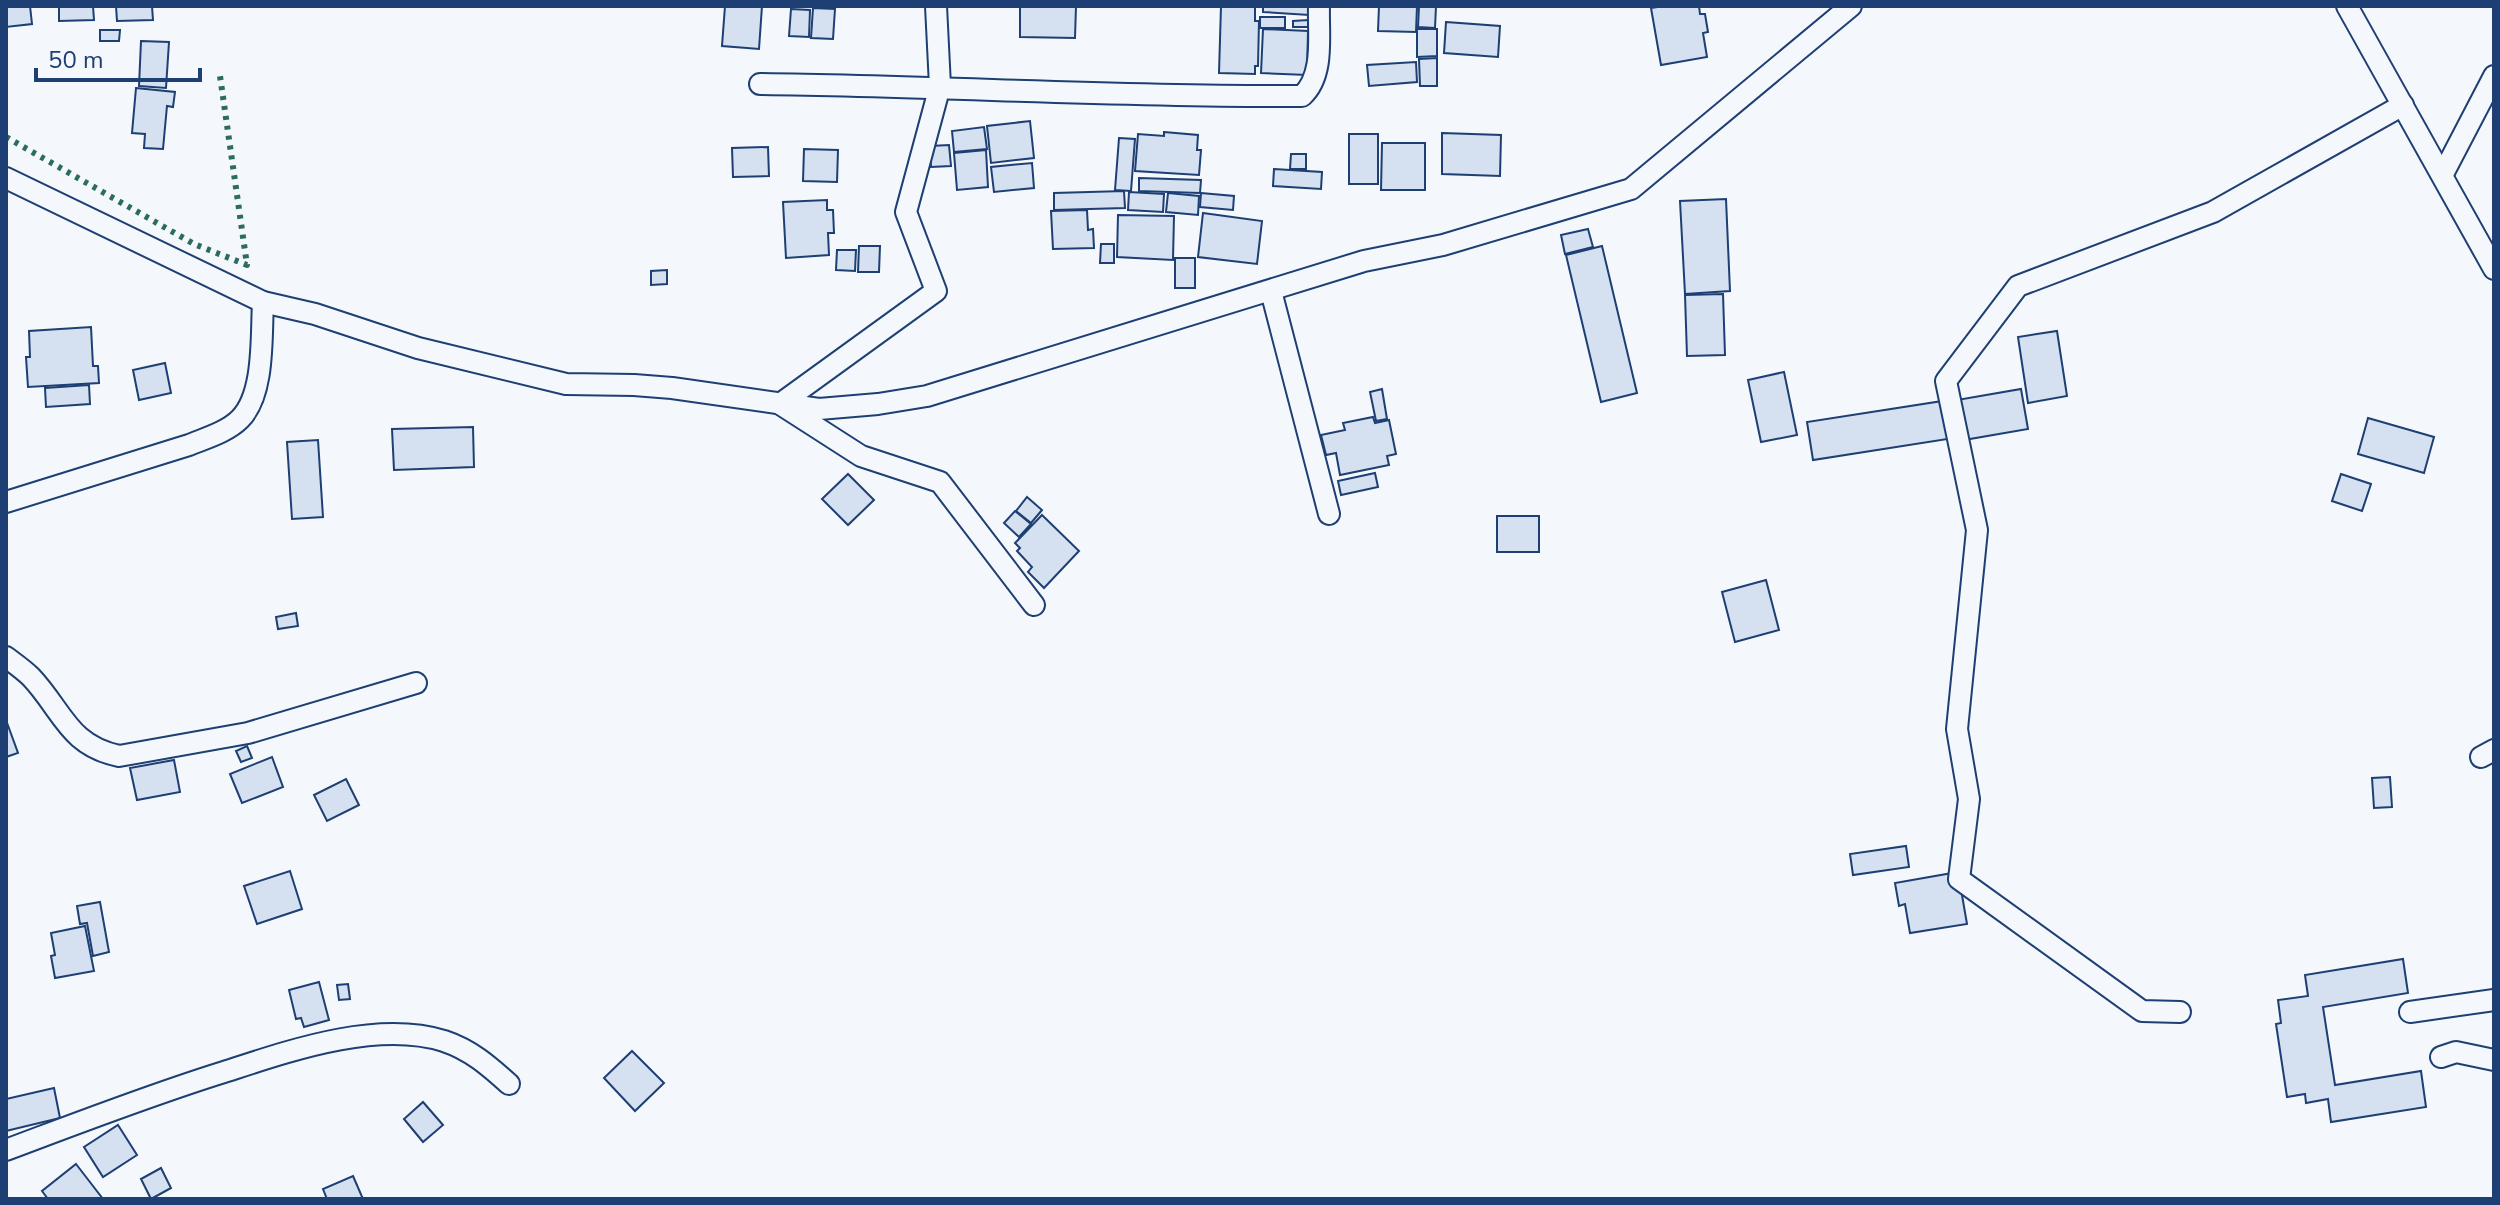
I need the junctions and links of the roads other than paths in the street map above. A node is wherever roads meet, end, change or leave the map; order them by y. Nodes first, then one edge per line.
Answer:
1 (936, 6) edge
2 (1319, 6) edge
3 (1851, 6) edge
4 (2347, 6) edge
5 (2494, 76) edge
6 (760, 84) dead end
7 (940, 86) junction
8 (2403, 105) junction
9 (2443, 174) junction
10 (6, 178) edge
11 (2494, 269) edge
12 (1271, 291) junction
13 (263, 302) junction
14 (780, 404) junction
15 (6, 502) edge
16 (1329, 514) dead end
17 (1034, 605) dead end
18 (6, 657) edge
19 (416, 683) dead end
20 (2494, 1000) edge
21 (2180, 1012) dead end
22 (2410, 1012) dead end
23 (2441, 1057) dead end
24 (2494, 1060) edge
25 (509, 1084) dead end
26 (6, 1150) edge

1 - 7 street
2 - 7 street
3 - 12 street
4 - 8 street
5 - 9 street
6 - 7 street
7 - 14 street
8 - 9 street
8 - 21 street
9 - 11 street
10 - 13 street
12 - 14 street
12 - 16 street
13 - 14 street
13 - 15 street
14 - 17 street
18 - 19 street
20 - 22 street
23 - 24 street
25 - 26 street

